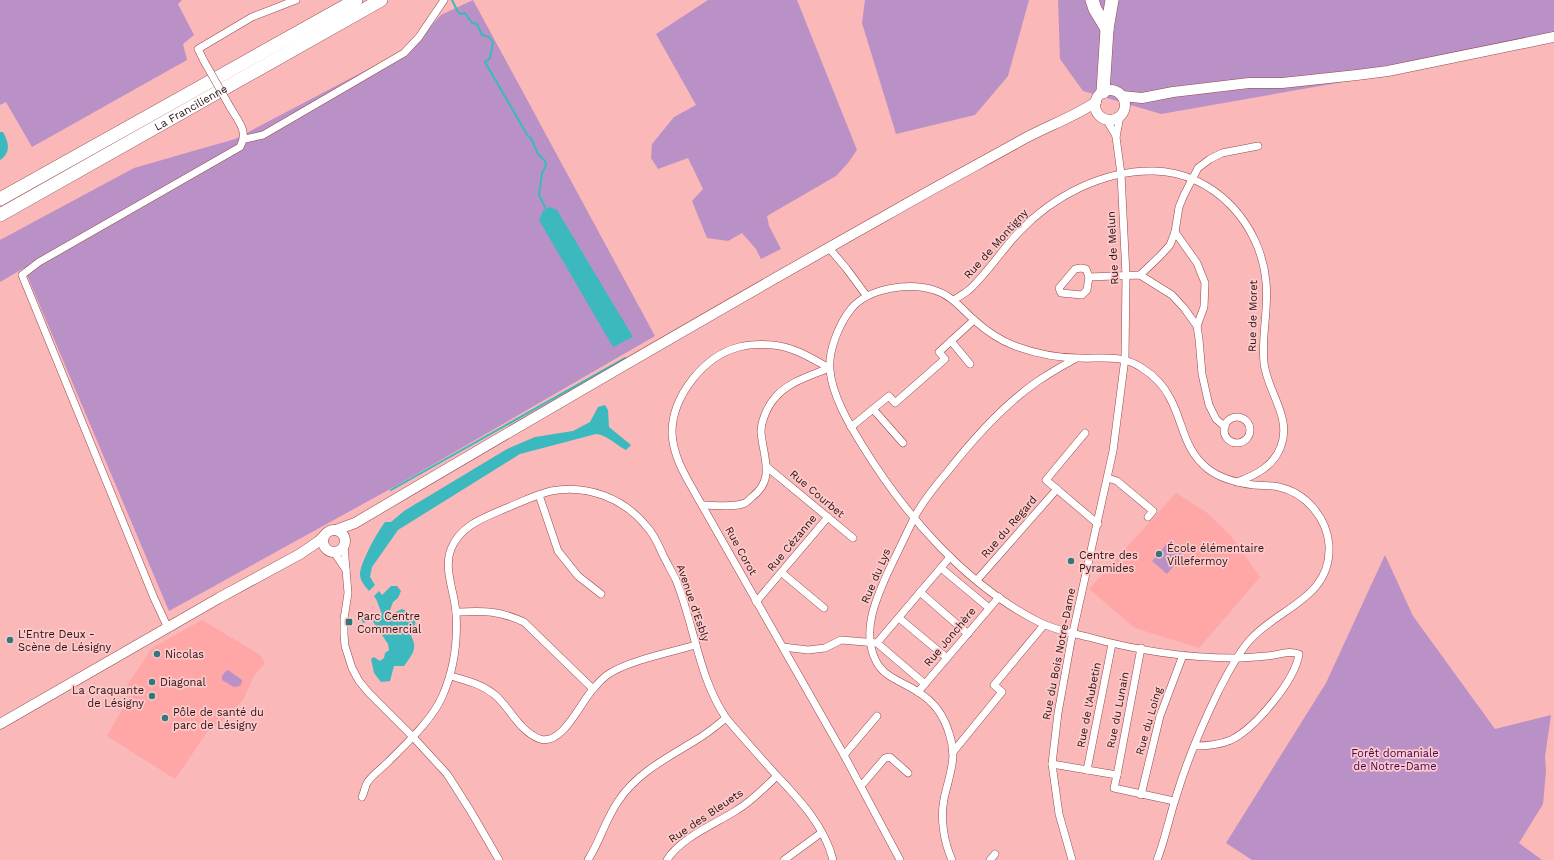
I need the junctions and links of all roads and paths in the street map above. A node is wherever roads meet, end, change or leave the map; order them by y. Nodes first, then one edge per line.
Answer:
1 (296, 0) edge
2 (356, 0) edge
3 (381, 0) edge
4 (444, 0) edge
5 (1092, 0) edge
6 (1112, 0) edge
7 (1107, 29) junction
8 (1554, 37) edge
9 (1109, 95) junction
10 (1142, 98) junction
11 (1081, 112) junction
12 (1122, 112) junction
13 (1102, 116) junction
14 (1116, 137) junction
15 (245, 139) junction
16 (1258, 146) dead end
17 (1120, 174) junction
18 (1193, 180) junction
19 (0, 199) edge
20 (0, 214) edge
21 (1175, 232) junction
22 (829, 248) junction
23 (1140, 274) junction
24 (1126, 275) junction
25 (1089, 277) junction
26 (866, 295) junction
27 (954, 300) junction
28 (974, 320) junction
29 (1197, 326) junction
30 (951, 341) junction
31 (1075, 358) junction
32 (1125, 358) junction
33 (970, 364) dead end
34 (829, 368) junction
35 (873, 409) junction
36 (851, 427) junction
37 (1224, 427) dead end
38 (1085, 433) dead end
39 (903, 443) dead end
40 (767, 466) junction
41 (1108, 478) junction
42 (1237, 482) junction
43 (1057, 489) junction
44 (539, 495) junction
45 (702, 505) junction
46 (828, 517) junction
47 (1148, 517) dead end
48 (914, 519) junction
49 (355, 523) junction
50 (1098, 524) junction
51 (336, 530) junction
52 (324, 536) junction
53 (853, 538) dead end
54 (344, 542) junction
55 (330, 551) junction
56 (300, 554) junction
57 (950, 557) junction
58 (941, 568) junction
59 (346, 570) junction
60 (782, 573) junction
61 (977, 580) junction
62 (920, 592) junction
63 (601, 594) dead end
64 (999, 597) junction
65 (756, 602) junction
66 (824, 608) dead end
67 (989, 608) junction
68 (456, 612) junction
69 (899, 618) junction
70 (1044, 624) junction
71 (168, 628) junction
72 (1073, 633) junction
73 (968, 634) junction
74 (874, 643) junction
75 (1112, 644) junction
76 (696, 645) junction
77 (783, 647) junction
78 (1141, 648) junction
79 (1183, 655) junction
80 (947, 658) junction
81 (1236, 658) junction
82 (451, 676) junction
83 (925, 684) junction
84 (593, 689) junction
85 (918, 692) junction
86 (877, 716) dead end
87 (726, 718) junction
88 (0, 724) edge
89 (413, 737) junction
90 (1194, 746) junction
91 (953, 752) junction
92 (844, 755) junction
93 (1052, 764) junction
94 (1087, 770) junction
95 (908, 773) dead end
96 (1117, 775) junction
97 (777, 776) junction
98 (861, 786) junction
99 (1141, 794) junction
100 (362, 797) dead end
101 (1174, 801) junction
102 (821, 833) junction
103 (995, 854) dead end
104 (499, 860) edge
105 (588, 860) edge
106 (667, 860) edge
107 (784, 860) edge
108 (833, 860) edge
109 (900, 860) edge
110 (952, 860) edge
111 (990, 860) edge
112 (1072, 860) edge
113 (1157, 860) edge

1 - 15 street, bridge
2 - 19 highway, La Francilienne
3 - 20 highway, La Francilienne
4 - 15 street
5 - 7 highway
6 - 7 highway
7 - 9 highway
8 - 10 street
9 - 10 street
9 - 11 street
9 - 12 street
9 - 13 street
10 - 12 street
11 - 13 street
11 - 22 street
12 - 13 street
12 - 14 street, Rue de Melun
13 - 14 street, Rue de Melun
14 - 17 street, Rue de Melun
15 - 71 street
16 - 18 street
17 - 18 street, Rue de Moret
17 - 24 street, Rue de Melun
17 - 27 street, Rue de Montigny
18 - 21 street
18 - 42 street, Rue de Moret
21 - 23 street
21 - 29 street
22 - 26 street
22 - 49 street
23 - 24 street
23 - 29 street
24 - 25 street
24 - 32 street, Rue de Melun
25 - 25 street
26 - 27 street
26 - 34 street
27 - 28 street
28 - 30 street
28 - 31 street
29 - 37 street
30 - 33 street
30 - 35 street
31 - 32 street
31 - 48 street, Rue du Lys
32 - 41 street, Rue du Bois Notre-Dame
32 - 42 street
34 - 36 street
34 - 40 street
34 - 45 street, Rue Corot
35 - 36 street
35 - 39 street
36 - 48 street
38 - 43 street
40 - 45 street
40 - 46 street, Rue Courbet
41 - 47 street
41 - 50 street, Rue du Bois Notre-Dame
42 - 81 street
43 - 50 street
43 - 61 street, Rue du Regard
44 - 63 street
44 - 68 street, Avenue d'Esbly
44 - 76 street, Avenue d'Esbly
45 - 65 street, Rue Corot
46 - 53 street, Rue Courbet
46 - 60 street, Rue Cézanne
48 - 57 street
48 - 74 street, Rue du Lys
49 - 51 street
49 - 54 street
50 - 72 street, Rue du Bois Notre-Dame
51 - 52 street
51 - 54 street
52 - 55 street
52 - 56 street
54 - 55 street
54 - 59 street
55 - 56 street
55 - 59 street
56 - 71 street
57 - 58 street
57 - 61 street
58 - 62 street
58 - 67 street
59 - 89 street
60 - 65 street, Rue Cézanne
60 - 66 street
61 - 64 street
62 - 69 street
62 - 73 street
64 - 67 street, Rue Jonchère
64 - 70 street
65 - 77 street, Rue Corot
67 - 73 street, Rue Jonchère
68 - 82 street, Avenue d'Esbly
68 - 84 street
69 - 74 street
69 - 80 street
70 - 72 street
70 - 91 street
71 - 88 street
72 - 75 street
72 - 93 street, Rue du Bois Notre-Dame
73 - 80 street, Rue Jonchère
74 - 77 street
74 - 83 street
74 - 85 street, Rue du Lys
75 - 78 street
75 - 94 street, Rue de l'Aubetin
76 - 84 street
76 - 87 street, Avenue d'Esbly
77 - 92 street, Rue Corot
78 - 79 street
78 - 96 street, Rue du Lunain
79 - 81 street
79 - 99 street, Rue du Loing
80 - 83 street, Rue Jonchère
81 - 90 street
81 - 90 street
82 - 84 street
82 - 89 street, Avenue d'Esbly
83 - 85 street, Rue Jonchère
85 - 91 street, Rue du Lys
86 - 92 street
87 - 97 street, Avenue d'Esbly
87 - 105 street
89 - 100 street, Avenue d'Esbly
89 - 104 street
90 - 101 street
91 - 110 street, Rue du Lys
92 - 98 street, Rue Corot
93 - 94 street
93 - 112 street, Rue du Bois Notre-Dame
94 - 96 street
95 - 98 street
96 - 99 street
97 - 102 street, Avenue d'Esbly
97 - 106 street, Rue des Bleuets
98 - 109 street, Rue Corot
99 - 101 street
101 - 113 street
102 - 107 street
102 - 108 street, Avenue d'Esbly
103 - 111 street

